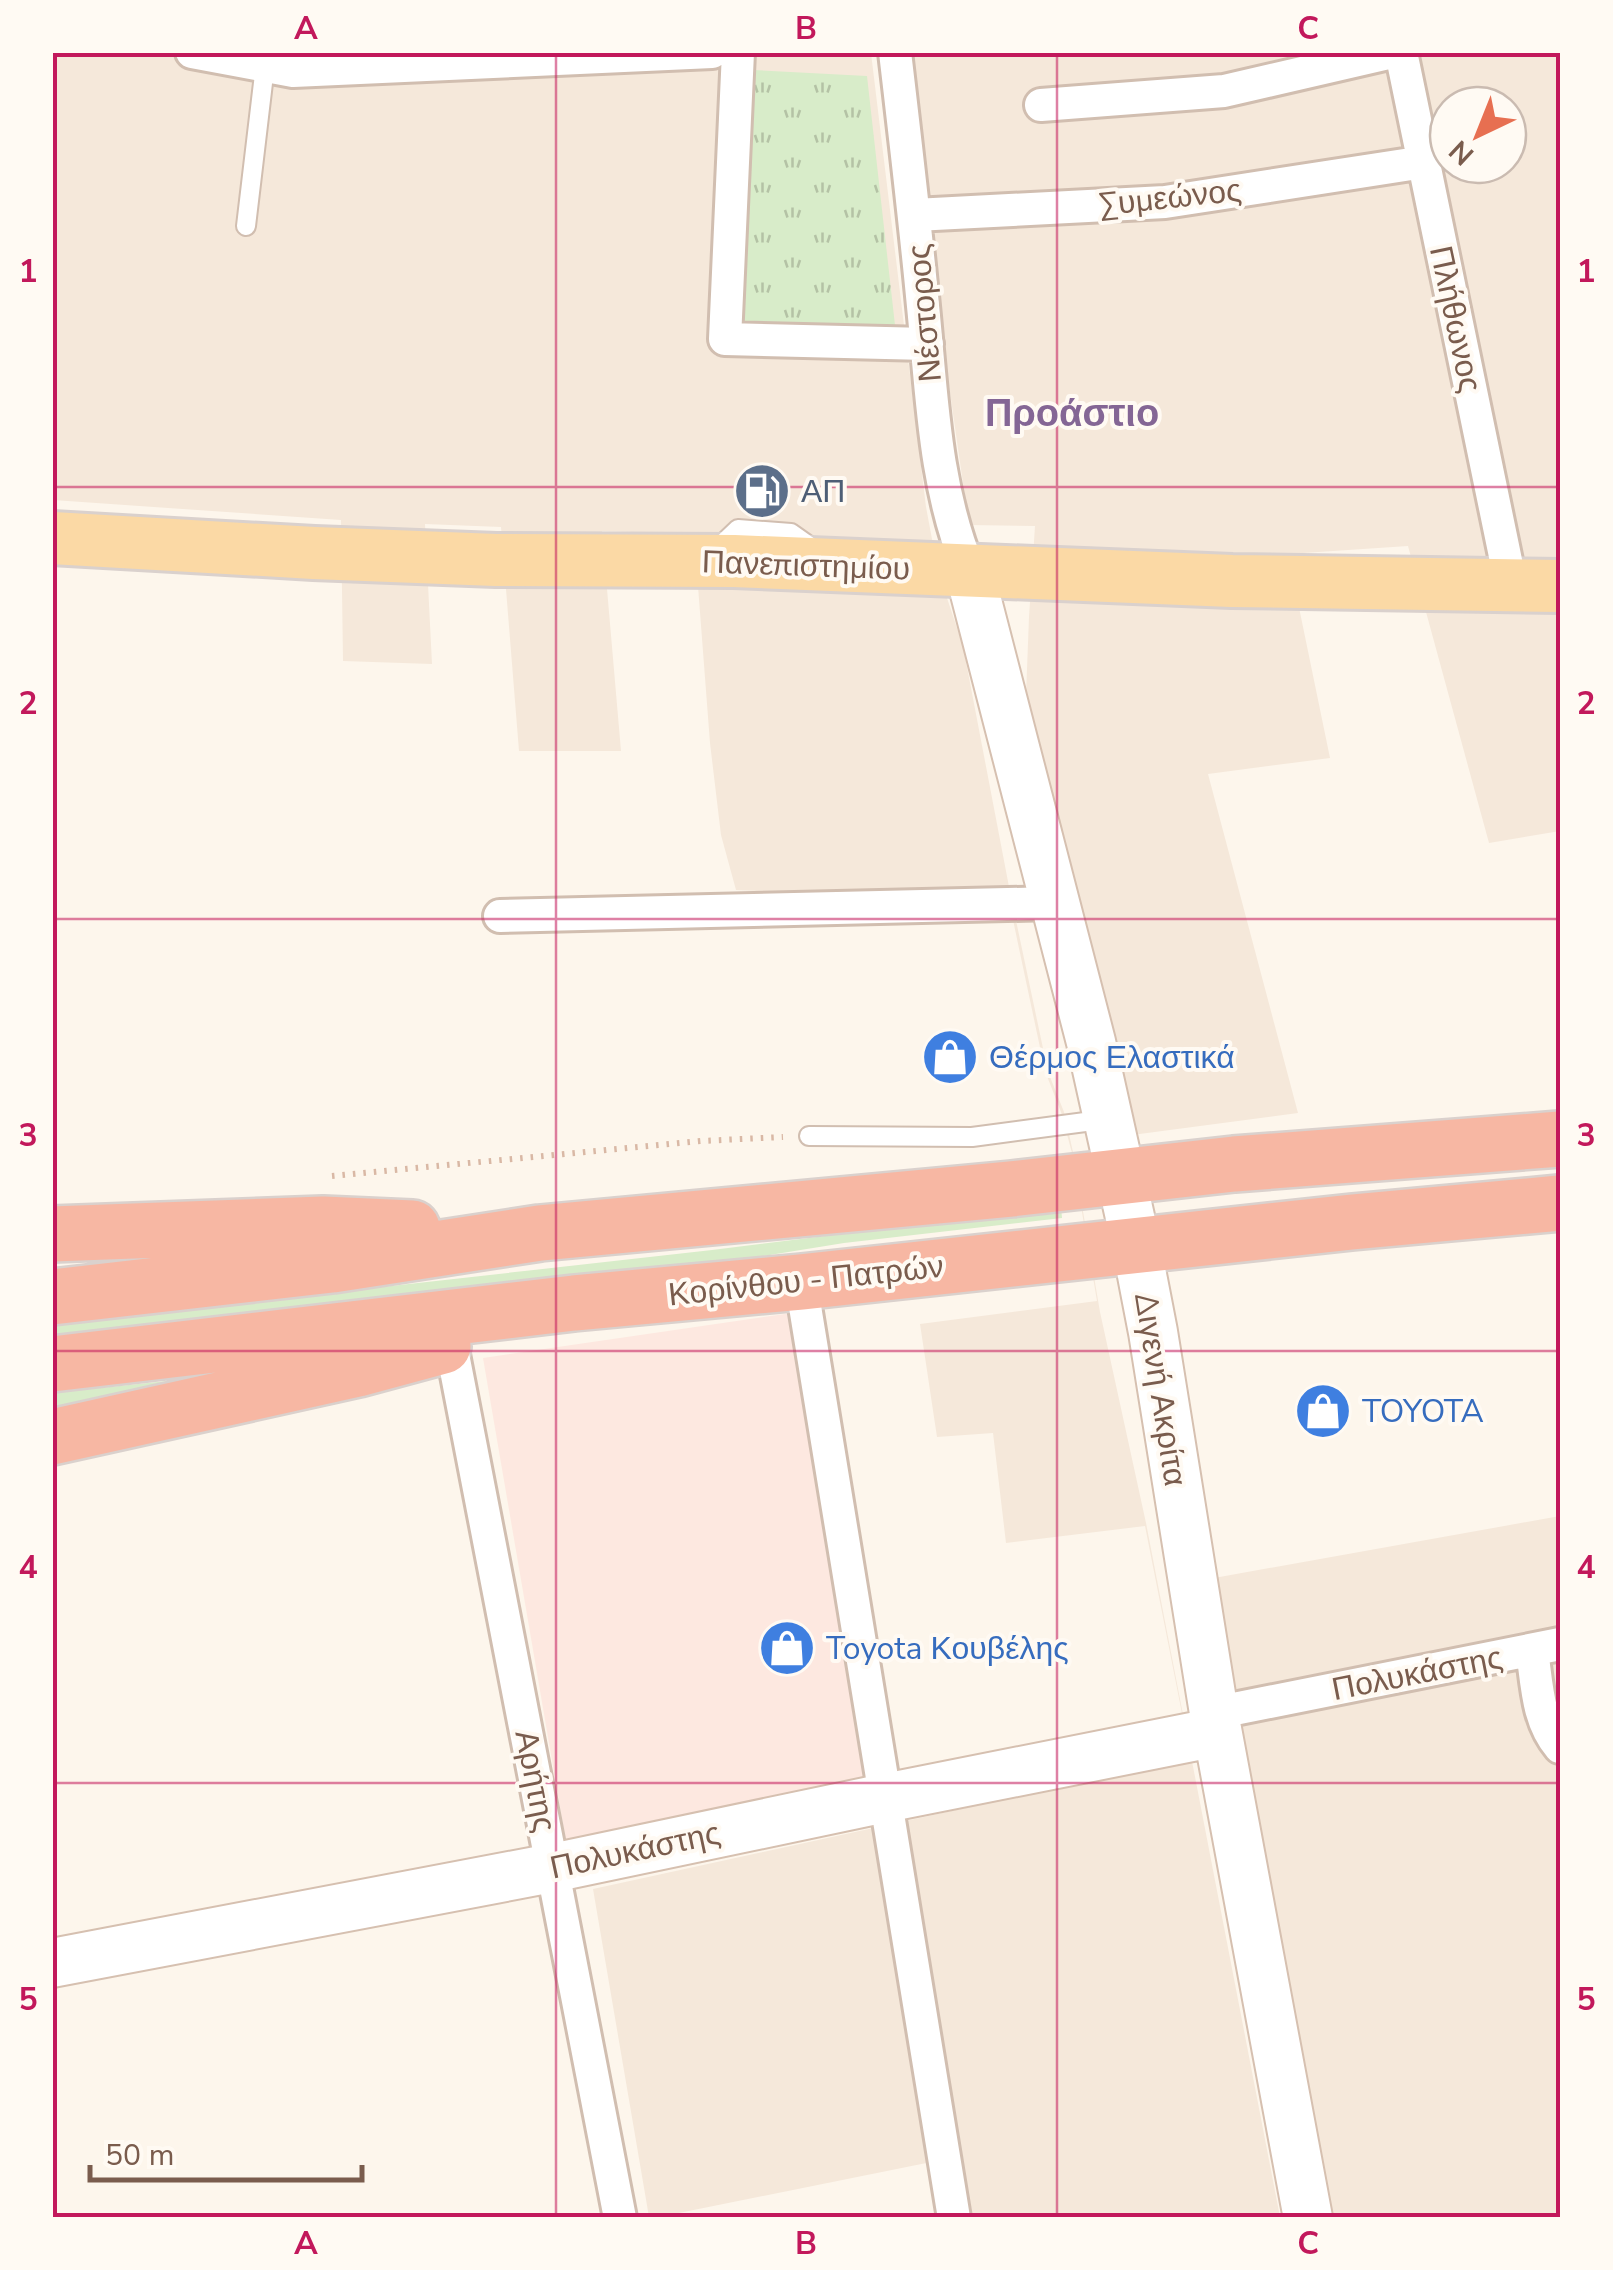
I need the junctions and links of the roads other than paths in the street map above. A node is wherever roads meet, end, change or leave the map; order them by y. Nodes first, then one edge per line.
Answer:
1 (192, 52) edge
2 (712, 52) edge
3 (738, 52) edge
4 (894, 52) edge
5 (1393, 52) edge
6 (1401, 52) edge
7 (265, 66) junction
8 (1041, 106) dead end
9 (1424, 162) junction
10 (915, 215) junction
11 (246, 226) dead end
12 (927, 344) junction
13 (52, 538) edge
14 (968, 570) junction
15 (1536, 586) edge
16 (1055, 903) junction
17 (500, 916) dead end
18 (1109, 1119) junction
19 (809, 1136) road end
20 (1560, 1139) edge
21 (1122, 1176) junction
22 (1560, 1203) edge
23 (540, 1233) junction
24 (52, 1234) edge
25 (1136, 1244) junction
26 (801, 1282) junction
27 (52, 1297) edge
28 (574, 1303) junction
29 (452, 1344) junction
30 (52, 1364) edge
31 (52, 1437) edge
32 (1546, 1647) edge
33 (1216, 1723) junction
34 (1560, 1747) edge
35 (885, 1798) junction
36 (552, 1868) junction
37 (52, 1962) edge
38 (620, 2218) edge
39 (954, 2218) edge
40 (1308, 2218) edge

1 - 7 street
2 - 7 street
3 - 12 street
4 - 10 street, Νέστορος
5 - 8 street
6 - 9 street, Πλήθωνος
7 - 11 lane
9 - 10 street, Συμεώνος
9 - 15 street, Πλήθωνος
10 - 12 street, Νέστορος
12 - 14 street, Νέστορος
13 - 14 main road, Πανεπιστημίου
14 - 15 main road, Πανεπιστημίου
14 - 16 street, Διγενή Ακρίτα
16 - 17 street
16 - 18 street, Διγενή Ακρίτα
18 - 19 lane
18 - 21 street, Διγενή Ακρίτα
20 - 21 highway
21 - 23 highway
21 - 25 street, Διγενή Ακρίτα
22 - 25 highway, Κορίνθου - Πατρών
23 - 24 highway
23 - 27 highway
25 - 26 highway, Κορίνθου - Πατρών
25 - 33 street, Διγενή Ακρίτα
26 - 28 highway, Κορίνθου - Πατρών
26 - 35 street
28 - 29 highway
28 - 30 highway, Κορίνθου - Πατρών
29 - 31 highway
29 - 36 street, Αρήτης
32 - 33 street, Πολυκάστης
32 - 34 street
33 - 35 street, Πολυκάστης
33 - 40 street, Διγενή Ακρίτα
35 - 36 street, Πολυκάστης
35 - 39 street
36 - 37 street, Πολυκάστης
36 - 38 street, Αρήτης

